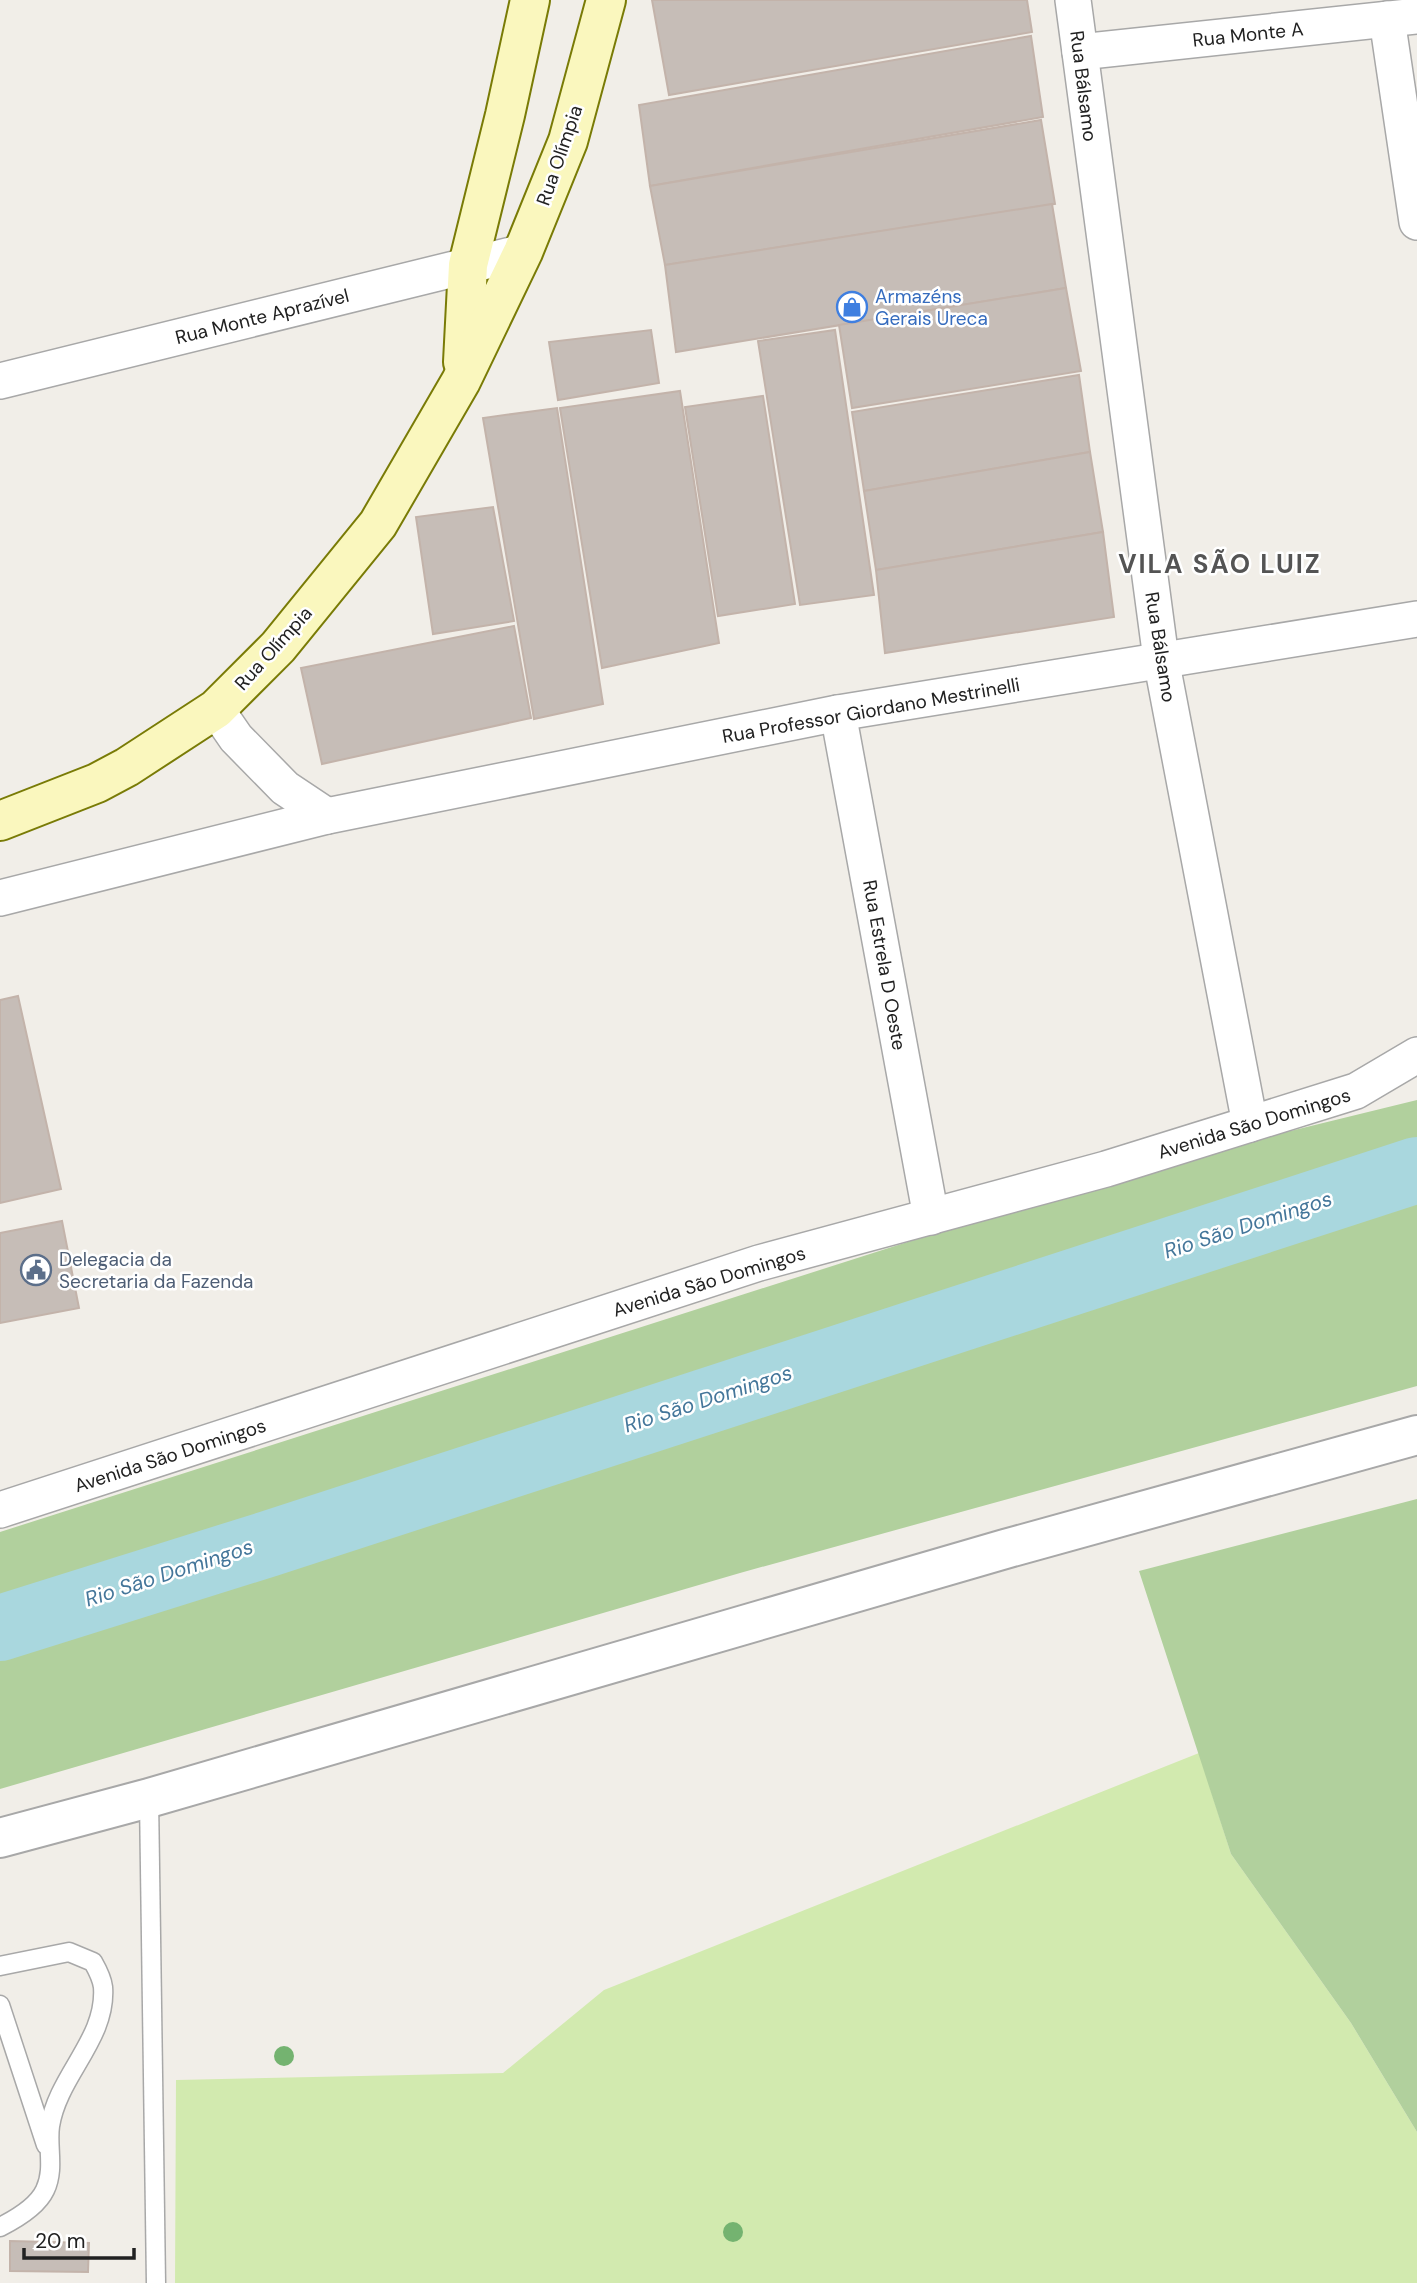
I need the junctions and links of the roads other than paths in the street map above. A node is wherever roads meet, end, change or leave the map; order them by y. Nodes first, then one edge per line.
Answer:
1 (530, 0) edge
2 (606, 0) edge
3 (1073, 0) edge
4 (1402, 18) edge
5 (1080, 52) junction
6 (1417, 222) edge
7 (523, 252) junction
8 (468, 265) junction
9 (0, 381) edge
10 (461, 381) junction
11 (1417, 619) edge
12 (1161, 659) junction
13 (216, 709) junction
14 (838, 713) junction
15 (327, 816) junction
16 (0, 821) edge
17 (0, 898) edge
18 (1417, 1055) edge
19 (1250, 1124) junction
20 (931, 1217) junction
21 (1417, 1434) edge
22 (0, 1510) edge
23 (149, 1798) junction
24 (0, 1838) edge
25 (0, 1966) edge
26 (0, 2005) edge
27 (52, 2162) junction
28 (0, 2227) edge
29 (156, 2283) edge

1 - 8 main road, Rua Olímpia
2 - 7 main road, Rua Olímpia
3 - 5 street, Rua Bálsamo
4 - 5 street, Rua Monte A
4 - 6 street
5 - 12 street, Rua Bálsamo
7 - 8 street, Rua Monte Aprazível
7 - 10 main road, Rua Olímpia
8 - 9 street, Rua Monte Aprazível
8 - 10 main road, Rua Olímpia
10 - 13 main road, Rua Olímpia
11 - 12 street, Rua Professor Giordano Mestrinelli
12 - 14 street, Rua Professor Giordano Mestrinelli
12 - 19 street, Rua Bálsamo
13 - 15 street
13 - 16 main road, Rua Olímpia
14 - 15 street, Rua Professor Giordano Mestrinelli
14 - 20 street, Rua Estrela D Oeste
15 - 17 street, Rua Professor Giordano Mestrinelli
18 - 19 street, Avenida São Domingos
19 - 20 street, Avenida São Domingos
20 - 22 street, Avenida São Domingos
21 - 23 street
23 - 24 street
23 - 29 lane
25 - 27 lane
26 - 27 lane
27 - 28 lane

